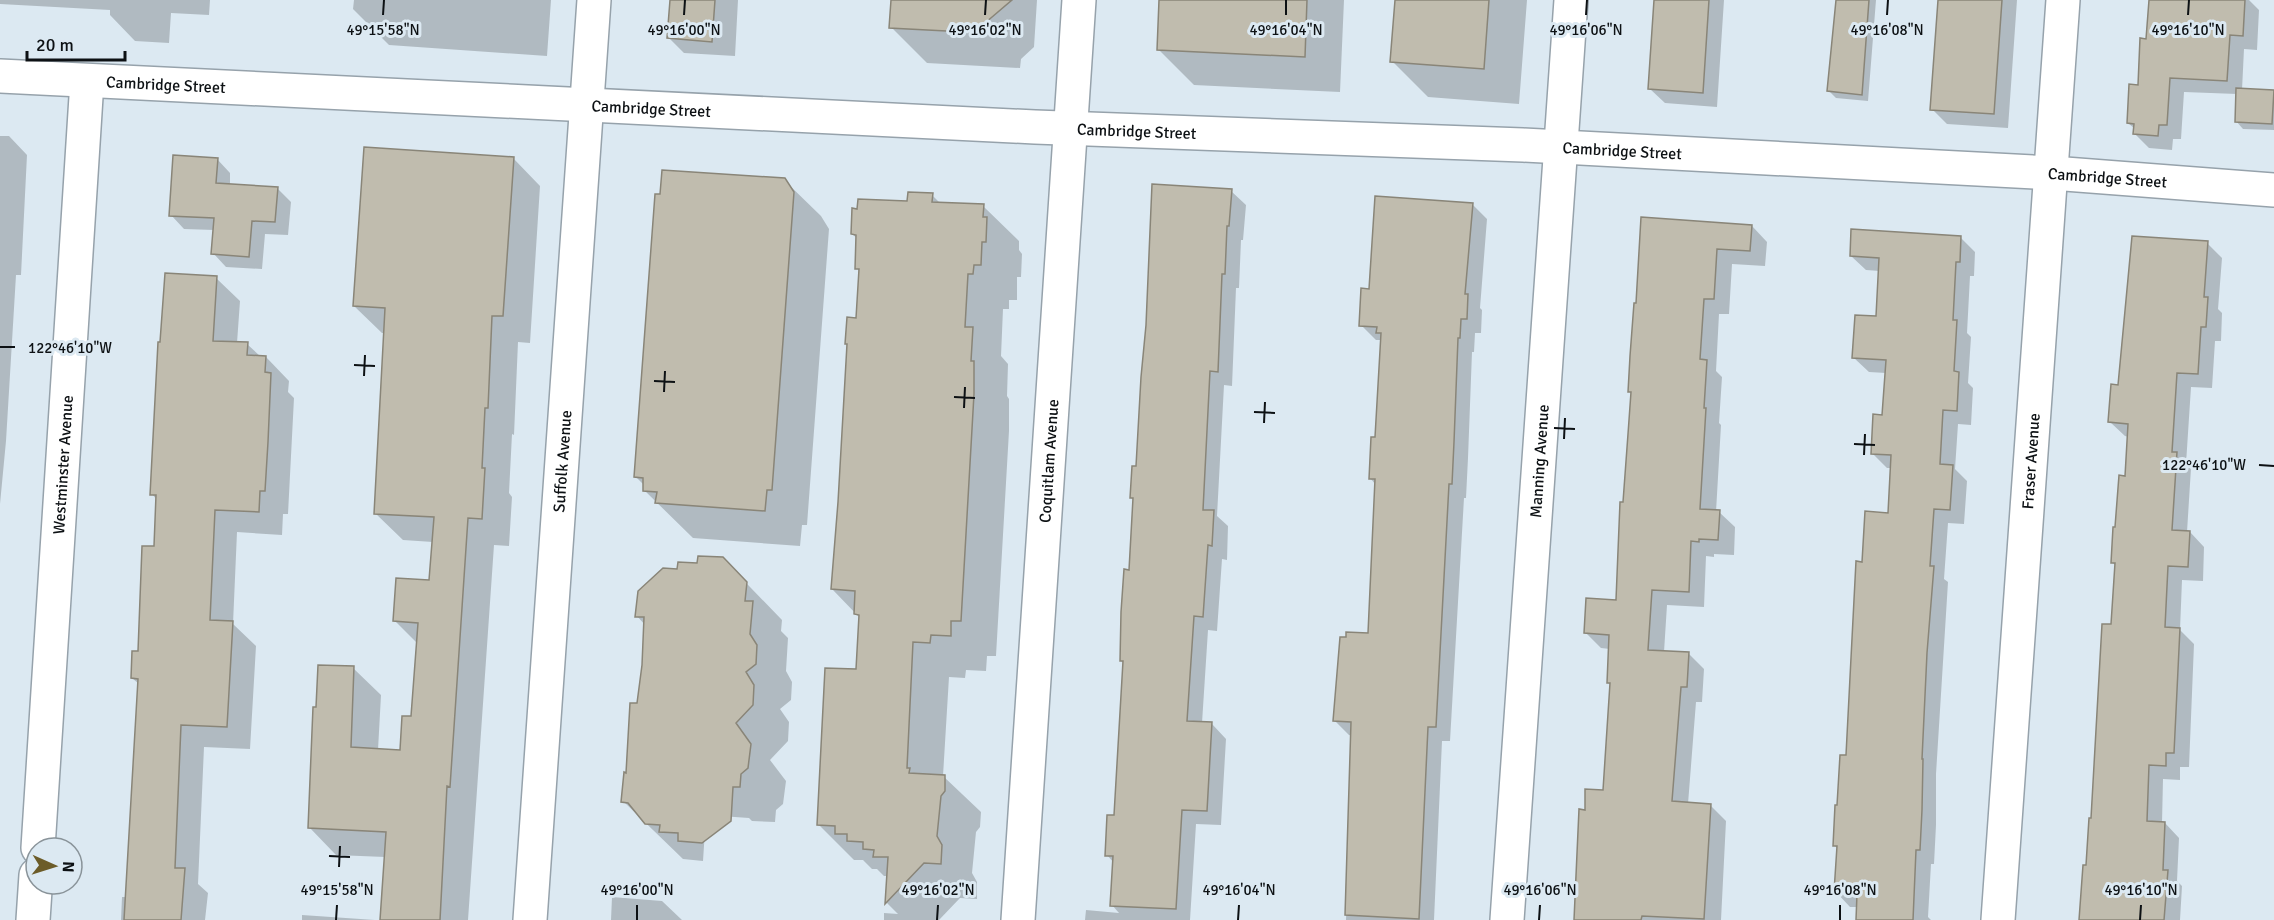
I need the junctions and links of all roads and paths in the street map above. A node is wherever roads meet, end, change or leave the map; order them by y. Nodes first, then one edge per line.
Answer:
1 (594, 0) edge
2 (1079, 0) edge
3 (1571, 0) edge
4 (2063, 0) edge
5 (0, 75) edge
6 (87, 81) junction
7 (586, 105) junction
8 (1070, 128) junction
9 (1562, 147) junction
10 (2052, 173) junction
11 (2274, 190) edge
12 (39, 836) edge
13 (35, 896) edge
14 (33, 920) edge
15 (530, 920) edge
16 (1018, 920) edge
17 (1507, 920) edge
18 (1998, 920) edge

1 - 7 street, Suffolk Avenue
2 - 8 street, Coquitlam Avenue
3 - 9 street, Manning Avenue
4 - 10 street, Fraser Avenue
5 - 6 street, Cambridge Street
6 - 7 street, Cambridge Street
6 - 12 street, Westminster Avenue
7 - 8 street, Cambridge Street
7 - 15 street, Suffolk Avenue
8 - 9 street, Cambridge Street
8 - 16 street, Coquitlam Avenue
9 - 10 street, Cambridge Street
9 - 17 street, Manning Avenue
10 - 11 street, Cambridge Street
10 - 18 street, Fraser Avenue
13 - 14 street

